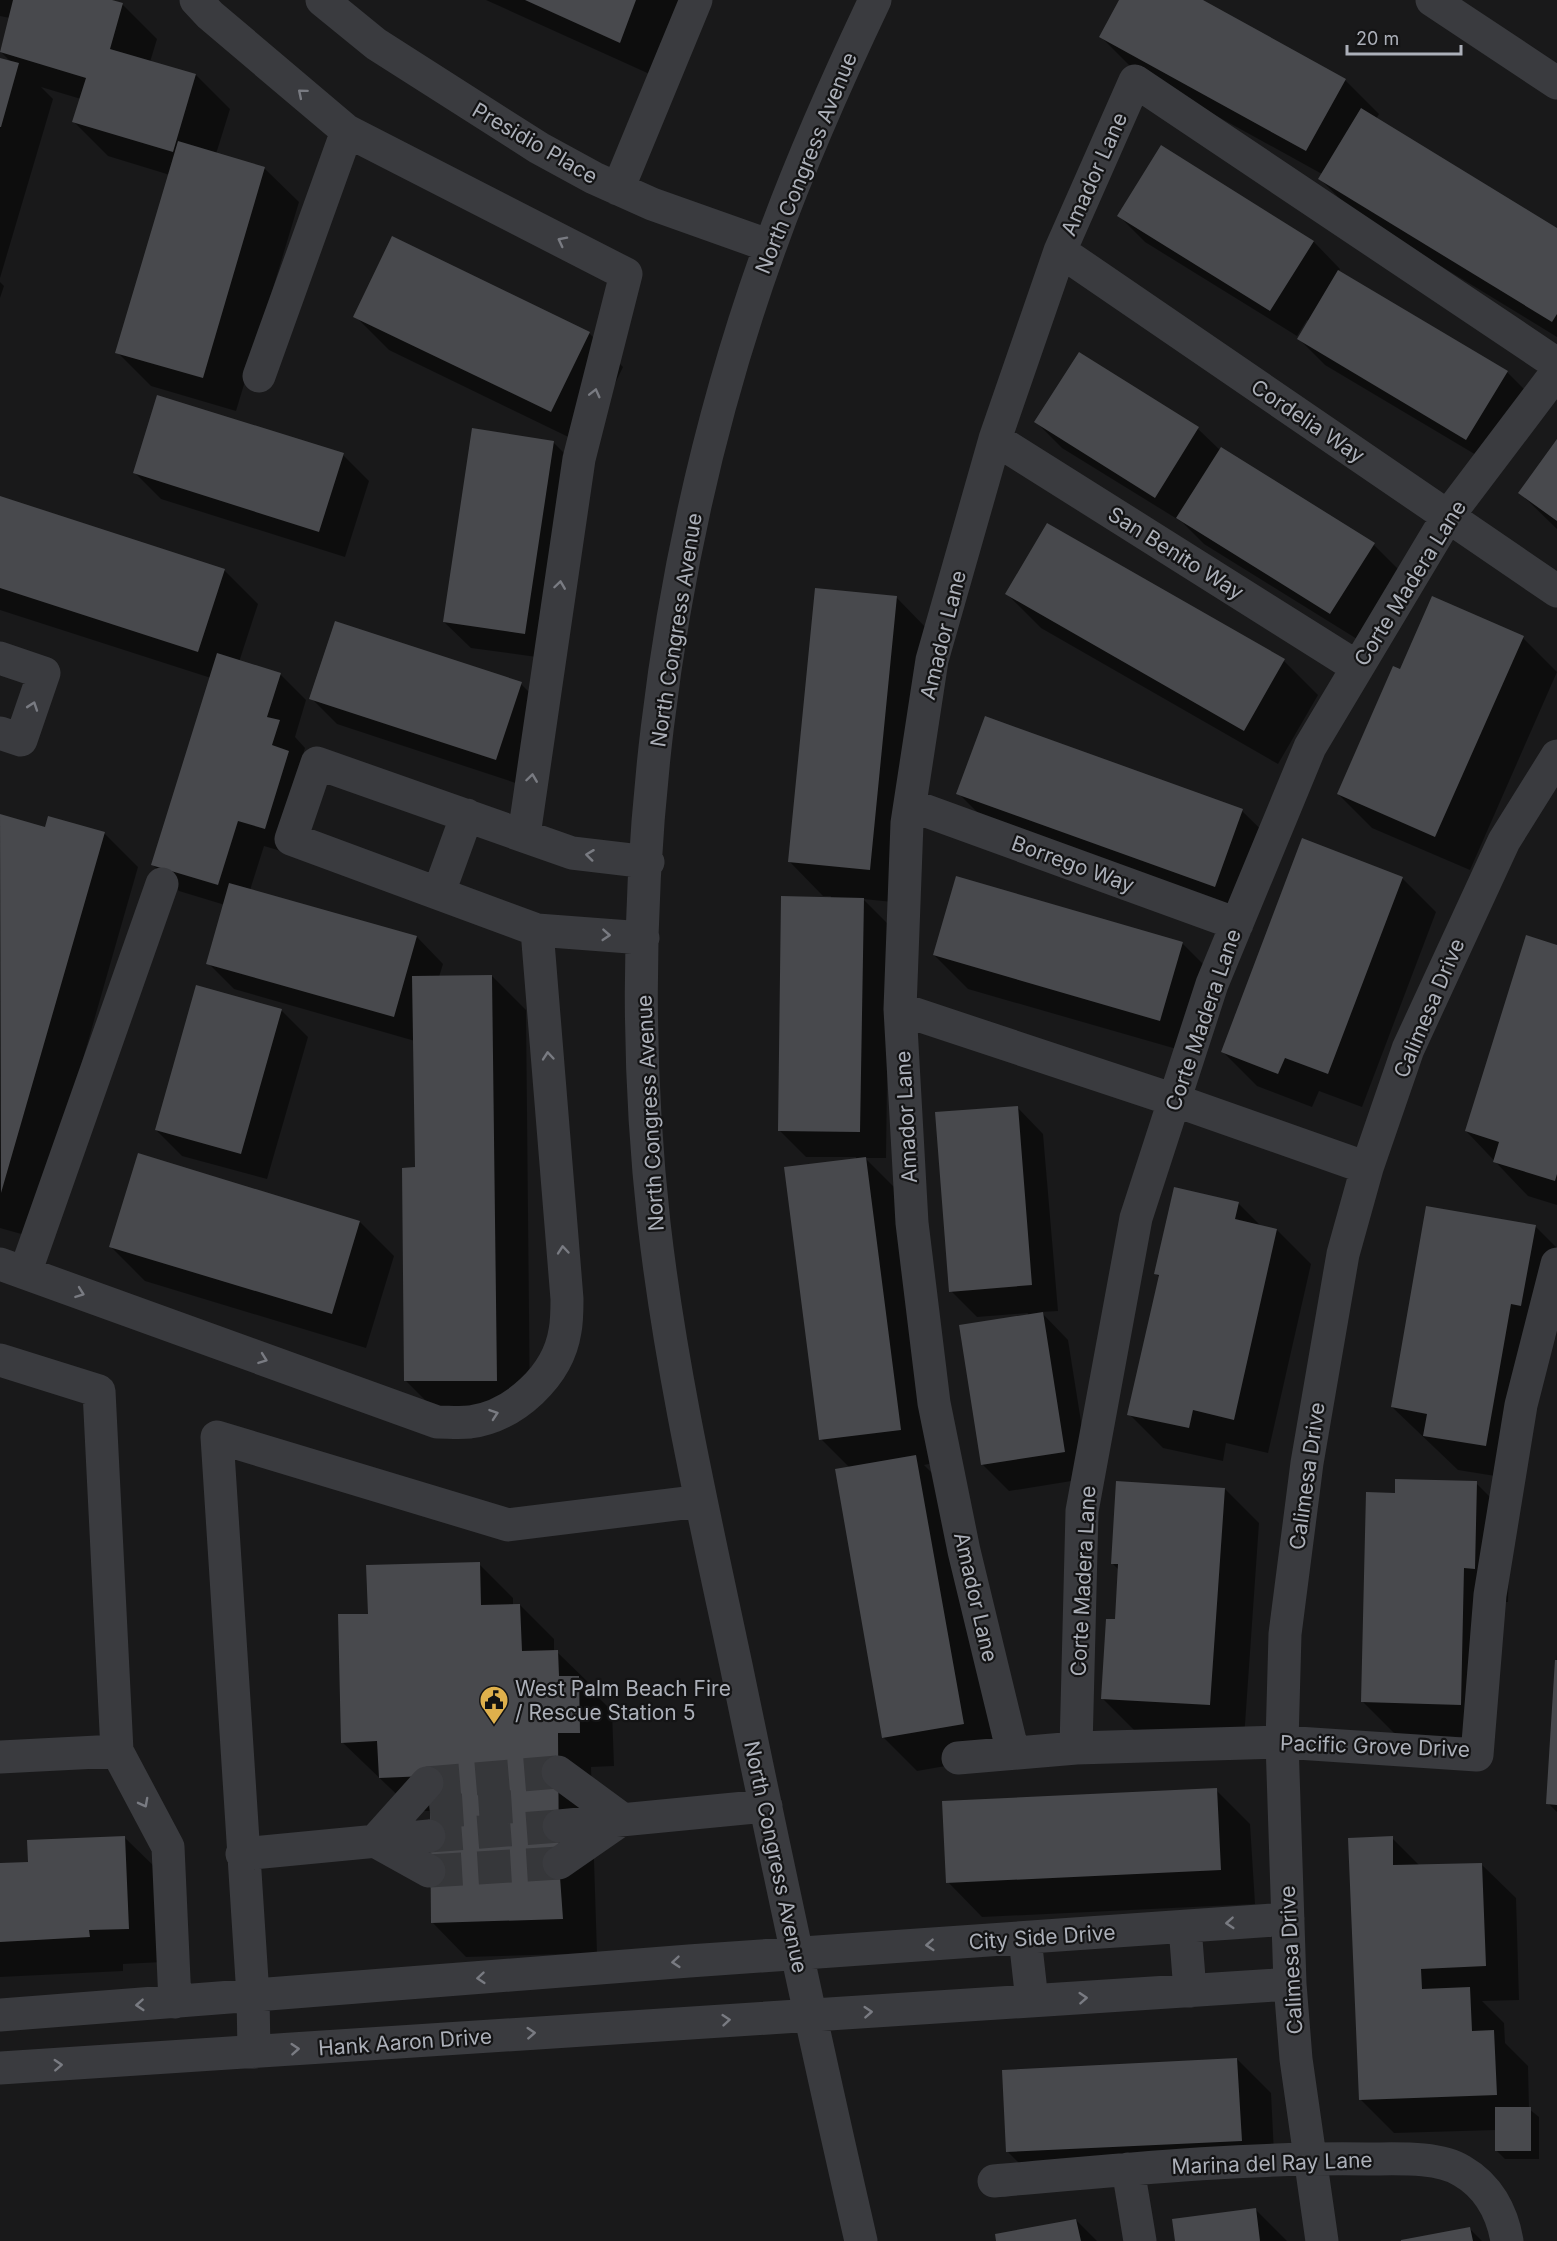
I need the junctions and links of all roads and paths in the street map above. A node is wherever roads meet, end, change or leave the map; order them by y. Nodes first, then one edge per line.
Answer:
1 (196, 0) edge
2 (322, 0) edge
3 (696, 0) edge
4 (875, 0) edge
5 (1432, 0) edge
6 (1557, 83) edge
7 (347, 130) junction
8 (618, 189) junction
9 (770, 246) junction
10 (1060, 251) junction
11 (1557, 364) edge
12 (1557, 372) edge
13 (259, 376) dead end
14 (995, 439) junction
15 (1448, 516) junction
16 (1557, 591) edge
17 (0, 658) edge
18 (1358, 667) junction
19 (0, 733) edge
20 (1557, 756) edge
21 (910, 805) junction
22 (467, 815) junction
23 (524, 836) junction
24 (648, 862) junction
25 (162, 884) dead end
26 (440, 892) junction
27 (1237, 924) junction
28 (537, 930) junction
29 (643, 938) junction
30 (900, 1009) junction
31 (1174, 1100) junction
32 (1367, 1168) junction
33 (1557, 1264) edge
34 (12, 1269) edge
35 (0, 1360) edge
36 (701, 1501) junction
37 (1282, 1742) junction
38 (1076, 1748) junction
39 (117, 1751) junction
40 (1013, 1753) junction
41 (0, 1757) edge
42 (958, 1758) dead end
43 (765, 1806) junction
44 (622, 1819) junction
45 (375, 1841) junction
46 (242, 1854) junction
47 (559, 1863) tunnel mouth
48 (429, 1870) tunnel mouth
49 (1288, 1919) junction
50 (1185, 1927) junction
51 (1025, 1938) junction
52 (797, 1954) junction
53 (1290, 1984) junction
54 (1190, 1991) junction
55 (253, 1996) junction
56 (1032, 2001) junction
57 (175, 2002) junction
58 (0, 2015) edge
59 (810, 2016) junction
60 (254, 2052) junction
61 (0, 2068) edge
62 (1309, 2158) junction
63 (1128, 2169) junction
64 (994, 2181) dead end
65 (861, 2241) edge
66 (1140, 2241) edge
67 (1322, 2241) edge
68 (1507, 2241) edge

7 -> 1 street
2 - 8 street, Presidio Place
3 - 8 street
4 - 9 street, North Congress Avenue
5 - 6 street
7 - 13 street
23 -> 7 street
8 - 9 street, Presidio Place
9 - 24 street, North Congress Avenue
10 - 11 street, Amador Lane
10 - 14 street, Amador Lane
10 - 15 street, Cordelia Way
12 - 15 street, Corte Madera Lane
14 - 18 street, San Benito Way
14 - 21 street, Amador Lane
15 - 16 street, Cordelia Way
15 - 18 street, Corte Madera Lane
19 -> 17 street
18 - 27 street, Corte Madera Lane
20 - 32 street, Calimesa Drive
21 - 27 street, Borrego Way
21 - 30 street, Amador Lane
22 - 23 street
22 - 26 street
22 - 26 street
24 -> 23 street
24 - 29 street, North Congress Avenue
25 - 34 street
26 - 28 street
27 - 31 street, Corte Madera Lane
28 -> 29 street
34 -> 28 street
29 - 36 street, North Congress Avenue
30 - 31 street
30 - 40 street, Amador Lane
31 - 32 street
31 - 38 street, Corte Madera Lane
32 - 37 street, Calimesa Drive
33 - 37 street, Pacific Grove Drive
35 - 39 street
36 - 43 street, North Congress Avenue
36 - 46 street
37 - 38 street, Pacific Grove Drive
37 - 49 street, Calimesa Drive
38 - 40 street, Pacific Grove Drive
39 - 41 street
39 -> 57 street
40 - 42 street, Pacific Grove Drive
43 - 44 street
43 - 52 street, North Congress Avenue
44 - 44 street
44 - 47 street
45 - 45 street
45 - 46 street
45 - 48 street
46 - 55 street
49 -> 50 street, City Side Drive
49 - 53 street, Calimesa Drive
50 - 51 street, City Side Drive
50 - 54 street
51 -> 52 street, City Side Drive
51 - 56 street
52 -> 55 street
52 - 59 street, North Congress Avenue
53 - 54 street
53 - 62 street, Calimesa Drive
56 -> 54 street
55 - 57 street
55 - 60 street
59 -> 56 street
57 -> 58 street
60 -> 59 street, Hank Aaron Drive
59 - 65 street, North Congress Avenue
61 -> 60 street, Hank Aaron Drive
62 - 63 street, Marina del Ray Lane
62 - 67 street, Calimesa Drive
62 - 68 street, Marina del Ray Lane
63 - 64 street, Marina del Ray Lane
63 - 66 street

